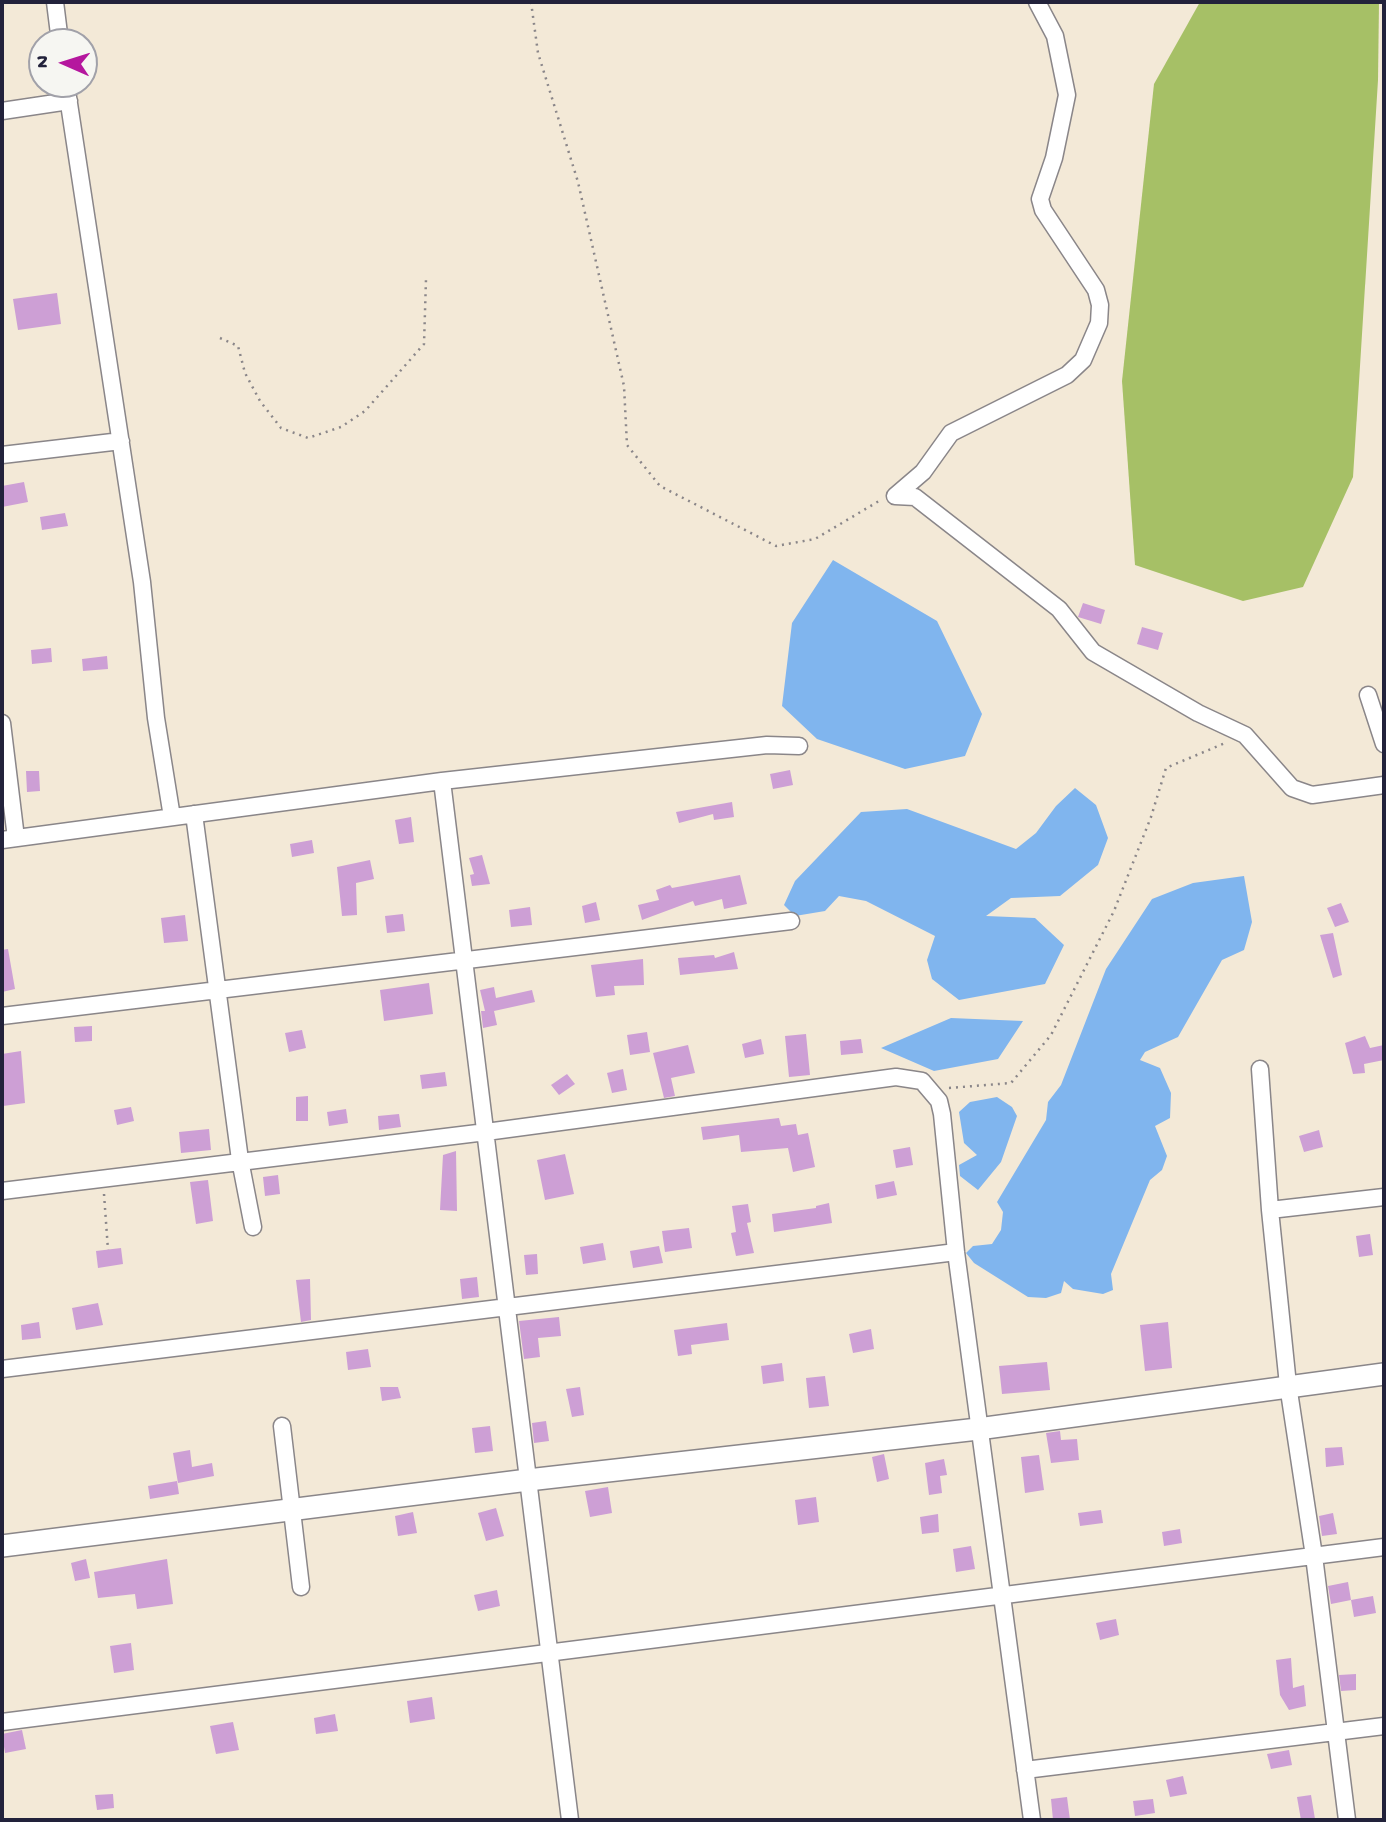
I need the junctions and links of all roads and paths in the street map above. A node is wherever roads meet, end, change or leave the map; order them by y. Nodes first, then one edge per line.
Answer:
1 (55, 2) edge
2 (531, 2) edge
3 (1037, 2) edge
4 (58, 28) edge
5 (68, 98) edge
6 (69, 102) junction
7 (2, 111) edge
8 (426, 279) dead end
9 (220, 338) dead end
10 (121, 441) junction
11 (2, 455) edge
12 (909, 483) junction
13 (1368, 695) dead end
14 (2, 723) edge
15 (1245, 735) junction
16 (1384, 744) edge
17 (799, 746) dead end
18 (442, 781) junction
19 (1384, 785) edge
20 (194, 814) junction
21 (172, 817) junction
22 (9, 839) edge
23 (791, 921) dead end
24 (465, 962) junction
25 (219, 991) junction
26 (2, 1016) edge
27 (1259, 1069) dead end
28 (932, 1089) junction
29 (486, 1132) junction
30 (240, 1160) junction
31 (104, 1179) junction
32 (2, 1191) edge
33 (1384, 1196) edge
34 (1270, 1210) junction
35 (253, 1227) dead end
36 (108, 1250) dead end
37 (956, 1252) junction
38 (508, 1309) junction
39 (2, 1369) edge
40 (1384, 1374) edge
41 (1288, 1385) junction
42 (282, 1426) dead end
43 (978, 1429) junction
44 (528, 1480) junction
45 (292, 1511) junction
46 (2, 1546) edge
47 (1384, 1547) edge
48 (1314, 1556) junction
49 (301, 1587) dead end
50 (1001, 1595) junction
51 (549, 1653) junction
52 (2, 1722) edge
53 (1384, 1726) edge
54 (1337, 1733) junction
55 (1025, 1770) junction
56 (570, 1820) edge
57 (1032, 1820) edge
58 (1347, 1820) edge

1 - 4 street
2 - 12 path
3 - 12 street
5 - 6 street
6 - 7 street
6 - 10 street
8 - 9 path
10 - 11 street
10 - 21 street
12 - 15 street
13 - 16 street
14 - 22 street
15 - 19 street
15 - 28 path
17 - 18 street
18 - 20 street
18 - 24 street
20 - 21 street
20 - 25 street
21 - 22 street
23 - 24 street
24 - 25 street
24 - 29 street
25 - 26 street
25 - 30 street
27 - 34 street
28 - 29 street
28 - 37 street
29 - 30 street
29 - 38 street
30 - 31 street
30 - 35 street
31 - 32 street
31 - 36 path
33 - 34 street
34 - 41 street
37 - 38 street
37 - 43 street
38 - 39 street
38 - 44 street
40 - 41 street
41 - 43 street
41 - 48 street
42 - 45 street
43 - 44 street
43 - 50 street
44 - 45 street
44 - 51 street
45 - 46 street
45 - 49 street
47 - 48 street
48 - 50 street
48 - 54 street
50 - 51 street
50 - 55 street
51 - 52 street
51 - 56 street
53 - 54 street
54 - 55 street
54 - 58 street
55 - 57 street

